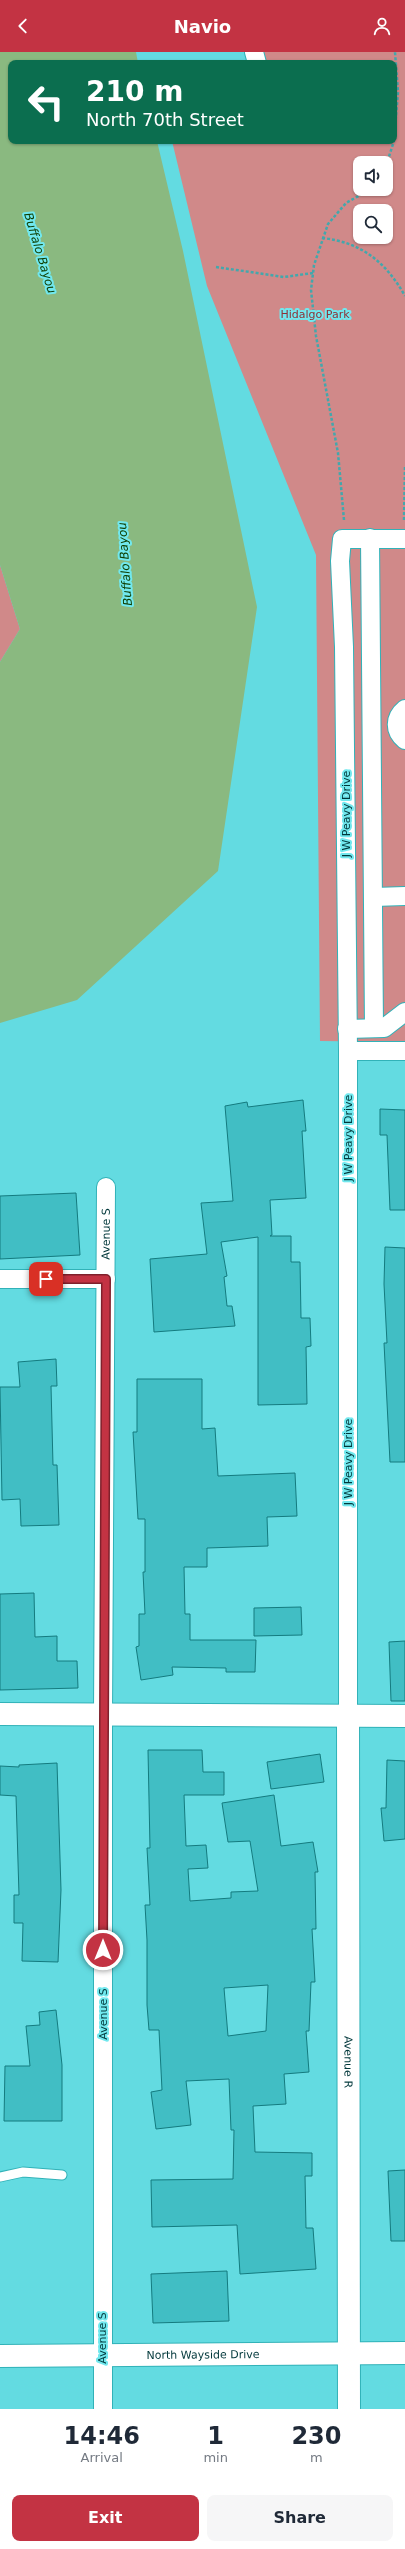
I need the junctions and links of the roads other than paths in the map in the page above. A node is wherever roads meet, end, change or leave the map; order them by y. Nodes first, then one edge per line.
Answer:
1 (370, 538) junction
2 (405, 538) edge
3 (405, 709) edge
4 (405, 740) edge
5 (405, 896) edge
6 (374, 897) junction
7 (405, 1012) edge
8 (374, 1028) junction
9 (347, 1029) junction
10 (348, 1050) junction
11 (405, 1051) edge
12 (106, 1187) dead end
13 (0, 1279) edge
14 (106, 1279) junction
15 (0, 1714) edge
16 (103, 1715) junction
17 (348, 1716) junction
18 (405, 1716) edge
19 (62, 2175) dead end
20 (0, 2177) edge
21 (349, 2353) junction
22 (405, 2353) edge
23 (102, 2355) junction
24 (0, 2356) edge
25 (103, 2409) edge
26 (349, 2409) edge

1 - 2 street
1 - 6 street
1 - 9 street, J W Peavy Drive
3 - 4 street
5 - 6 street
6 - 8 street
7 - 8 street
8 - 9 street
9 - 10 street, J W Peavy Drive
10 - 11 street
10 - 17 street, J W Peavy Drive
12 - 14 street, Avenue S
13 - 14 street
14 - 16 street, Avenue S
15 - 16 main road
16 - 17 main road
16 - 23 street, Avenue S
17 - 18 main road
17 - 21 main road, Avenue R
19 - 20 lane
21 - 22 main road, North Wayside Drive
21 - 23 main road, North Wayside Drive
21 - 26 main road, Avenue R
23 - 24 main road, North Wayside Drive
23 - 25 street, Avenue S

